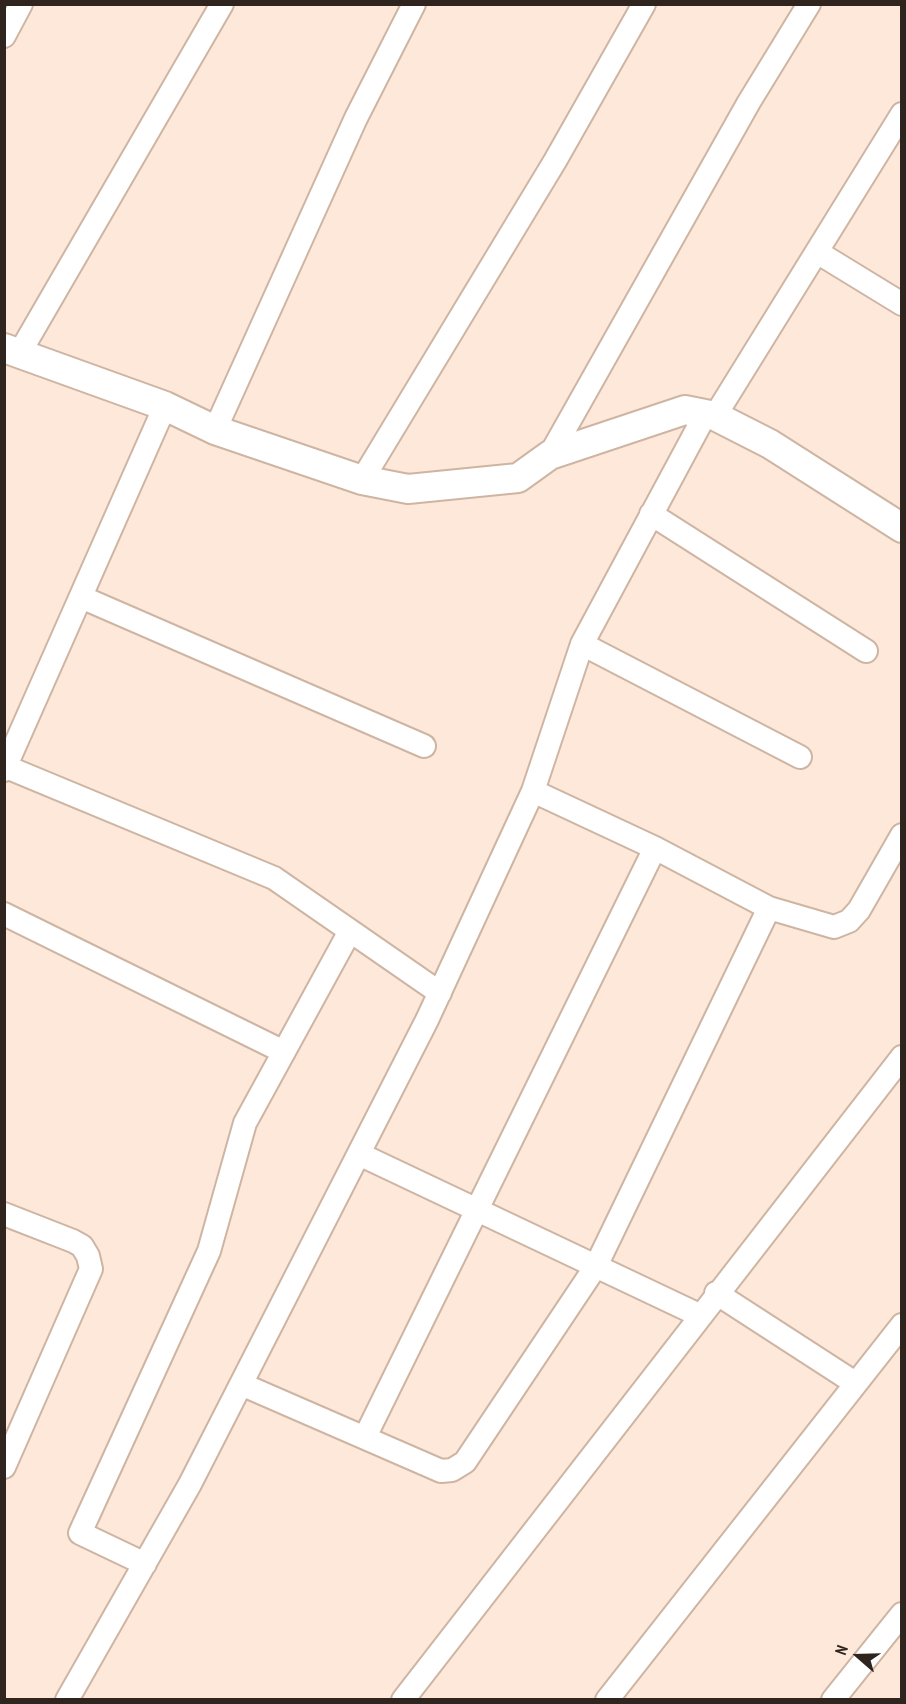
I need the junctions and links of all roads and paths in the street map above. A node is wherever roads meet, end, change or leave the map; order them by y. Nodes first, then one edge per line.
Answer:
1 (21, 4) edge
2 (222, 4) edge
3 (414, 4) edge
4 (644, 4) edge
5 (809, 4) edge
6 (4, 36) edge
7 (902, 114) edge
8 (893, 146) edge
9 (817, 252) junction
10 (902, 304) edge
11 (12, 351) edge
12 (165, 406) junction
13 (710, 415) junction
14 (215, 430) junction
15 (550, 454) junction
16 (362, 480) junction
17 (651, 514) junction
18 (902, 528) edge
19 (81, 597) junction
20 (582, 645) junction
21 (866, 651) dead end
22 (424, 746) dead end
23 (800, 757) dead end
24 (5, 767) edge
25 (533, 791) junction
26 (902, 835) edge
27 (655, 848) junction
28 (769, 908) junction
29 (4, 914) edge
30 (350, 931) junction
31 (440, 993) junction
32 (284, 1052) junction
33 (902, 1057) edge
34 (359, 1154) junction
35 (477, 1210) junction
36 (4, 1214) edge
37 (596, 1266) junction
38 (716, 1293) junction
39 (699, 1315) junction
40 (902, 1325) edge
41 (855, 1383) junction
42 (241, 1384) junction
43 (365, 1437) junction
44 (4, 1467) edge
45 (144, 1564) junction
46 (902, 1614) edge
47 (68, 1700) edge
48 (403, 1700) edge
49 (607, 1700) edge
50 (833, 1700) edge

1 - 6 street
2 - 11 street
3 - 14 street
4 - 16 street
5 - 15 street
7 - 8 street
8 - 9 street
9 - 10 street
9 - 13 street
11 - 12 street
12 - 14 street
12 - 19 street
13 - 15 street
13 - 17 street
13 - 18 street
14 - 16 street
15 - 16 street
17 - 20 street
17 - 21 street
19 - 22 street
19 - 24 street
20 - 23 street
20 - 25 street
24 - 30 street
25 - 27 street
25 - 31 street
26 - 28 street
27 - 28 street
27 - 35 street
28 - 37 street
29 - 32 street
30 - 31 street
30 - 32 street
31 - 34 street
32 - 45 street
33 - 38 street
34 - 35 street
34 - 42 street
35 - 37 street
35 - 43 street
36 - 44 street
37 - 39 street
37 - 43 street
38 - 39 street
38 - 41 street
39 - 48 street
40 - 41 street
41 - 49 street
42 - 43 street
42 - 45 street
45 - 47 street
46 - 50 street

